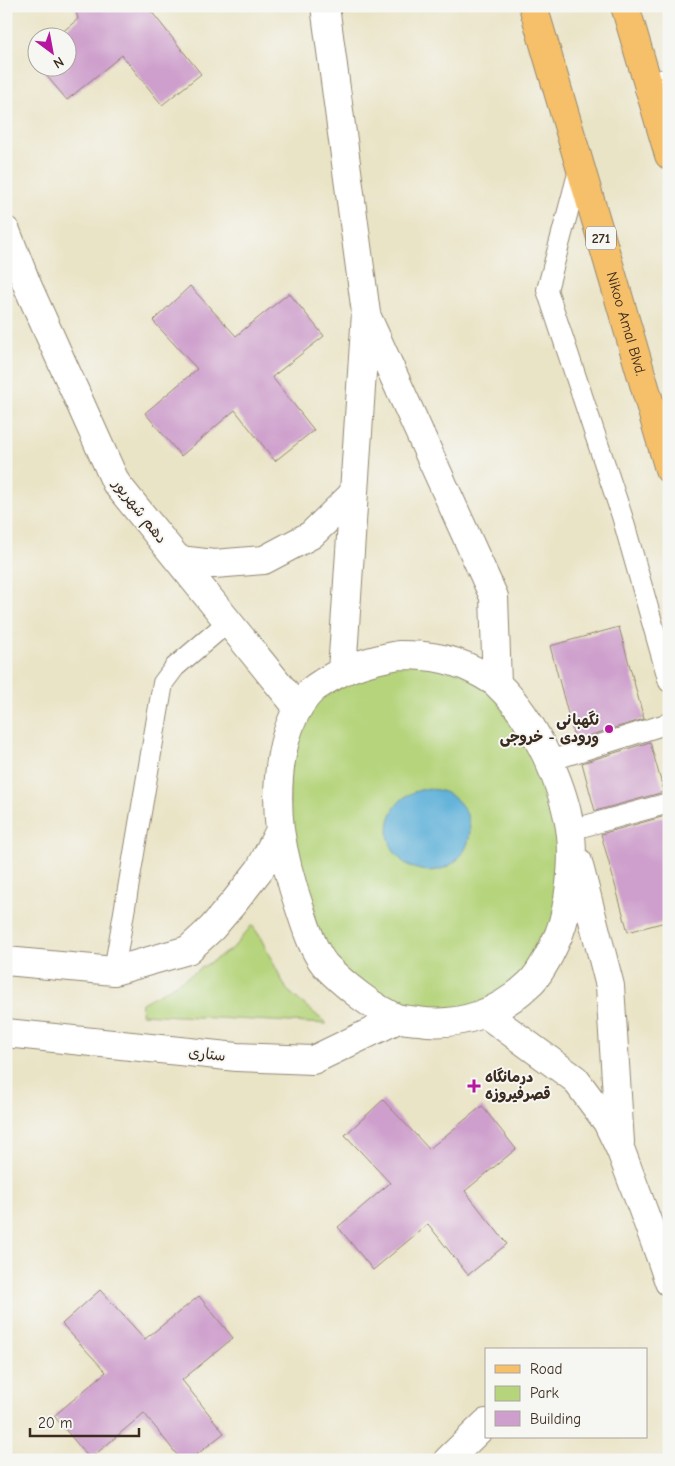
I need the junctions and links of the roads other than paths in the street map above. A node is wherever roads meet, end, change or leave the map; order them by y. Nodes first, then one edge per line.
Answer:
1 (326, 6) edge
2 (533, 6) edge
3 (625, 6) edge
4 (659, 85) edge
5 (669, 155) edge
6 (580, 166) junction
7 (6, 231) edge
8 (366, 313) junction
9 (669, 469) edge
10 (353, 494) junction
11 (179, 560) junction
12 (228, 622) junction
13 (342, 671) junction
14 (669, 682) edge
15 (497, 684) junction
16 (298, 708) junction
17 (669, 723) edge
18 (549, 761) junction
19 (669, 803) edge
20 (280, 830) junction
21 (570, 833) junction
22 (6, 960) edge
23 (114, 971) junction
24 (486, 1014) junction
25 (398, 1018) junction
26 (6, 1033) edge
27 (625, 1161) junction
28 (669, 1229) edge
29 (669, 1282) edge
30 (485, 1424) edge
31 (448, 1460) edge

1 - 8 street
2 - 6 main road, Nikoo Amal Blvd. / 271
3 - 4 main road
4 - 5 main road
6 - 9 main road, Nikoo Amal Blvd. / 271
6 - 14 lane
7 - 11 street, دهم شهریور
8 - 10 street
8 - 15 street
10 - 11 street
10 - 13 street
11 - 12 street, دهم شهریور
12 - 16 street, دهم شهریور
12 - 23 lane
13 - 15 street
13 - 16 street
15 - 18 street
16 - 20 street
17 - 18 lane
18 - 21 street
19 - 21 lane
20 - 23 street
20 - 25 street
21 - 24 street
21 - 27 street
22 - 23 street
24 - 25 street
24 - 27 street
25 - 26 street, ستاری
27 - 28 street
27 - 29 street
30 - 31 street

